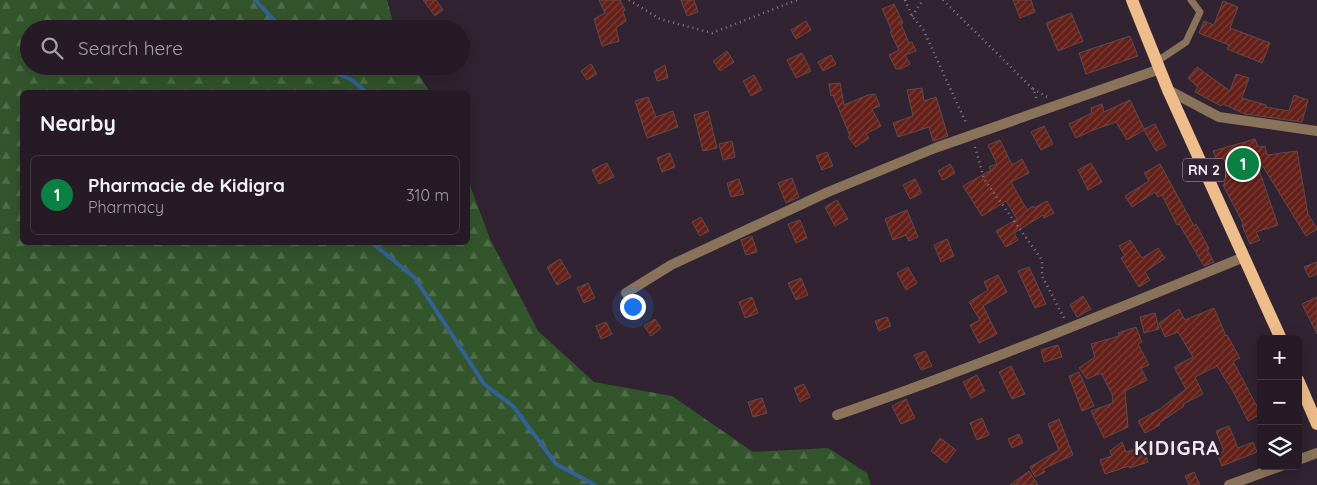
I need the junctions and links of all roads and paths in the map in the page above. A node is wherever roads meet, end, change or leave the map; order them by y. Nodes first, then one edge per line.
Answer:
1 (629, 0) edge
2 (797, 0) edge
3 (905, 0) edge
4 (923, 0) edge
5 (943, 0) edge
6 (1132, 0) edge
7 (1191, 0) edge
8 (912, 16) junction
9 (1158, 66) junction
10 (1168, 90) junction
11 (1040, 112) junction
12 (1317, 132) edge
13 (972, 136) junction
14 (1244, 257) junction
15 (626, 293) dead end
16 (1069, 328) junction
17 (1279, 335) edge
18 (1302, 389) edge
19 (836, 415) dead end
20 (1317, 424) edge
21 (1317, 454) edge
22 (1302, 459) edge
23 (1271, 470) edge
24 (1229, 485) edge

1 - 2 path
3 - 8 path
4 - 8 path
5 - 11 path
6 - 9 main road, RN 2
7 - 9 lane
8 - 13 path
9 - 10 main road, RN 2
9 - 11 street
10 - 12 street
10 - 14 main road, RN 2
11 - 13 street
13 - 15 street
13 - 16 path
14 - 16 street
14 - 17 main road, RN 2
16 - 19 street
18 - 20 main road
21 - 22 street
23 - 24 street

